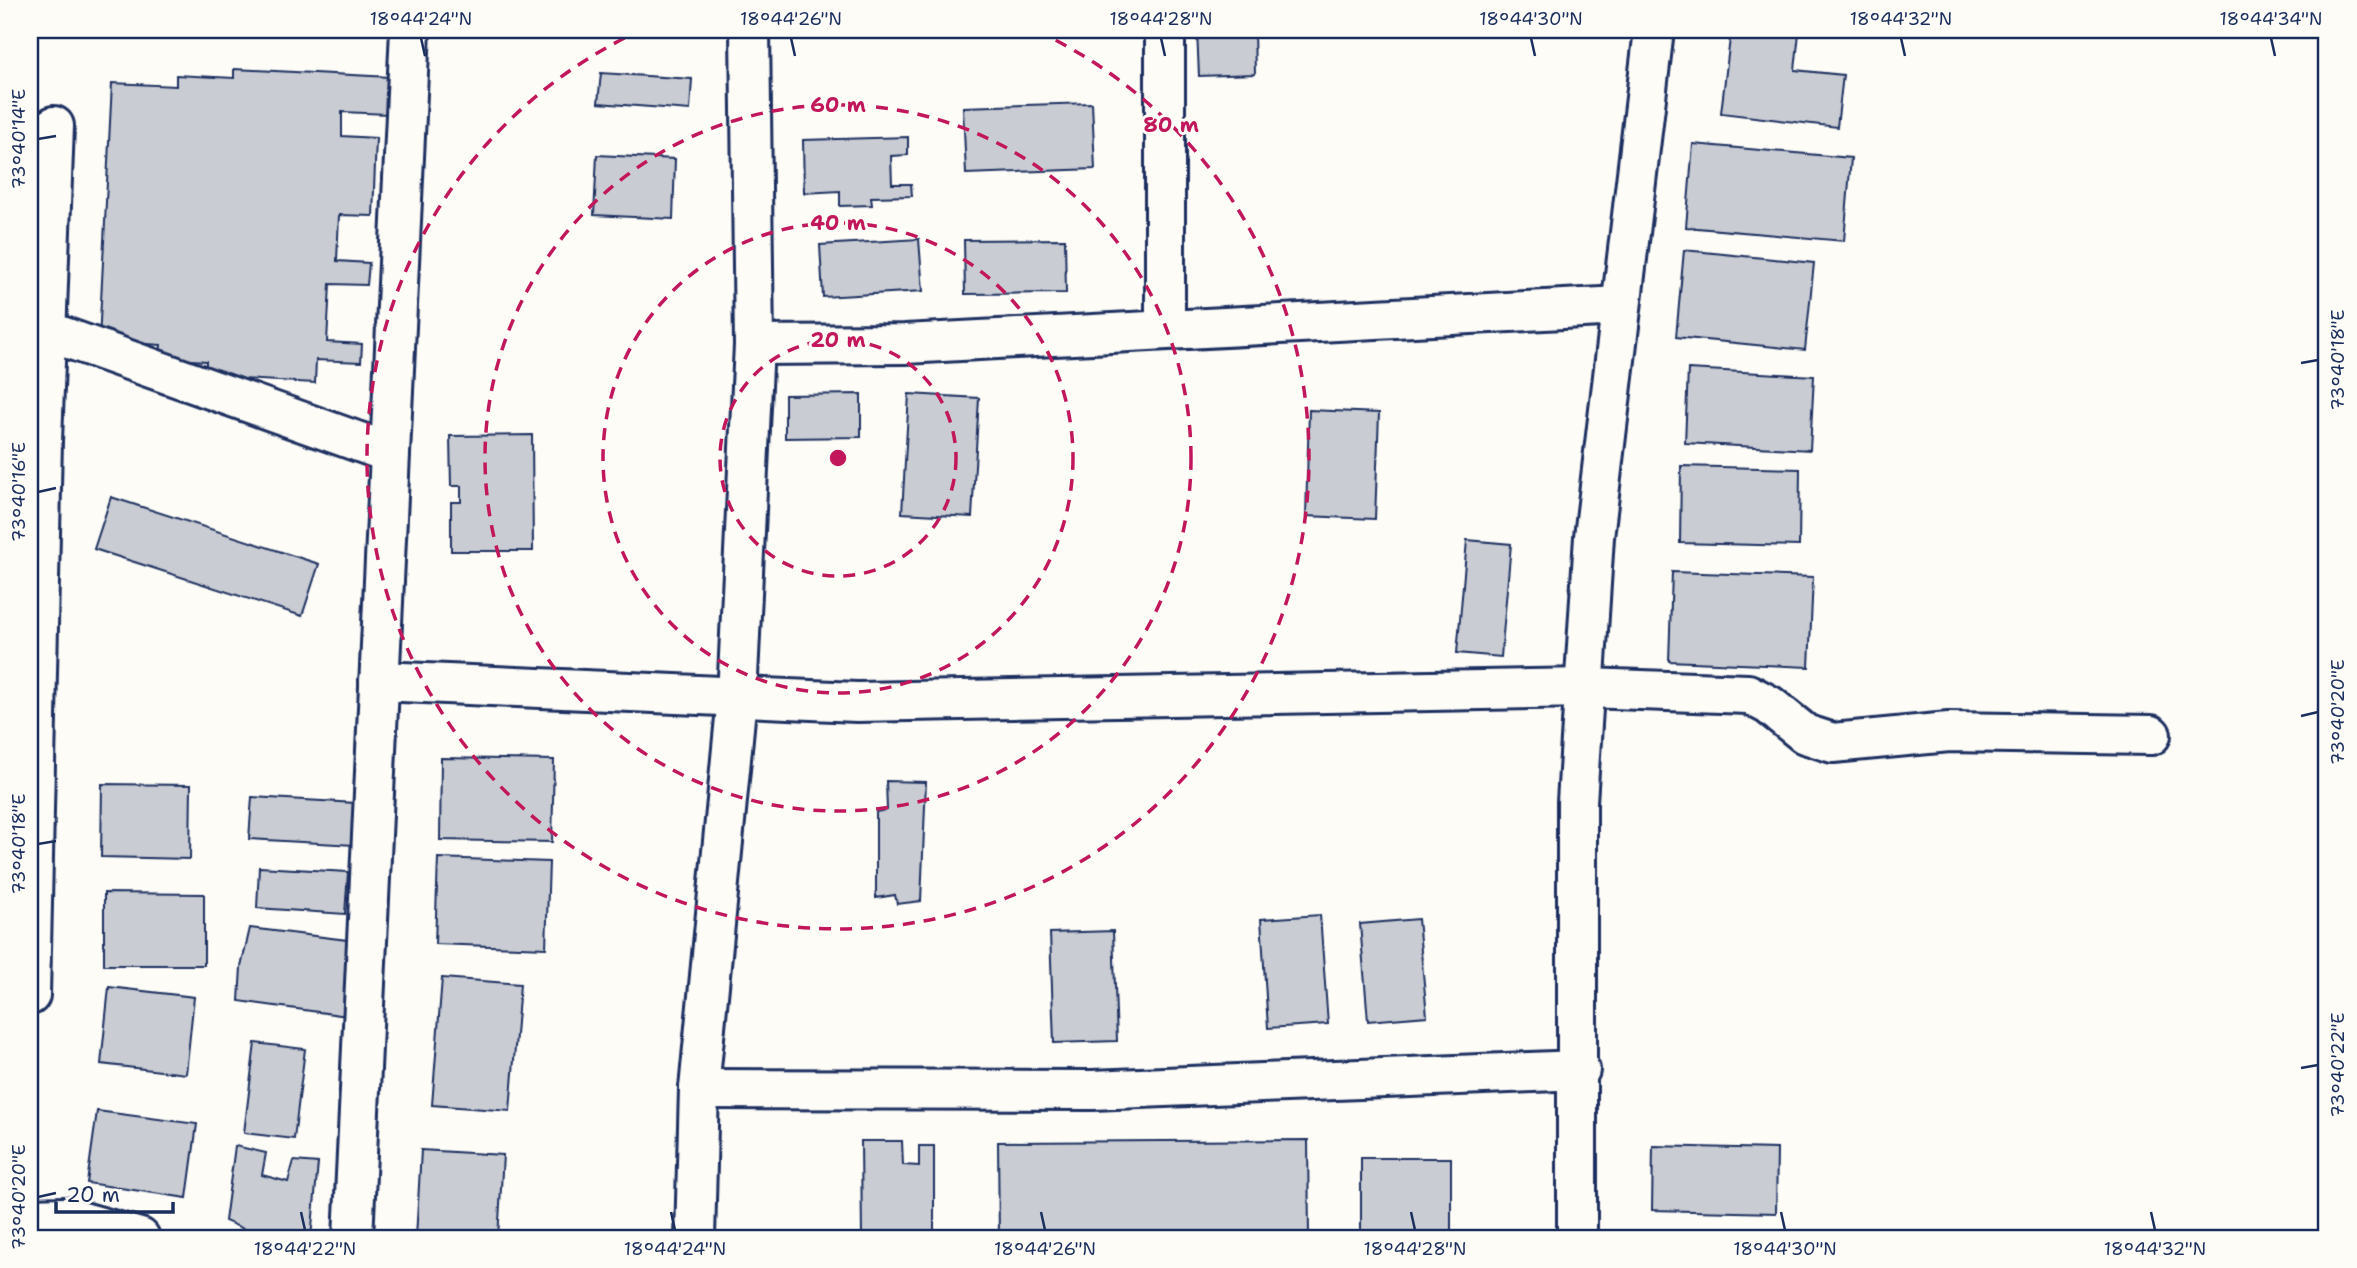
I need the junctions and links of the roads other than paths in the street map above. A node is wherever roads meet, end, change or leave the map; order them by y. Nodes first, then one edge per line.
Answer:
1 (410, 30) edge
2 (750, 30) edge
3 (1164, 30) edge
4 (1644, 36) edge
5 (54, 126) dead end
6 (1621, 306) junction
7 (1165, 330) junction
8 (47, 331) junction
9 (754, 345) junction
10 (390, 453) junction
11 (379, 681) junction
12 (1587, 688) junction
13 (737, 697) junction
14 (2151, 735) dead end
15 (30, 947) edge
16 (30, 995) edge
17 (1580, 1070) junction
18 (699, 1089) junction
19 (30, 1218) edge
20 (140, 1238) edge
21 (353, 1238) edge
22 (695, 1238) edge
23 (1577, 1238) edge

1 - 10 street
2 - 9 street
3 - 7 street
4 - 6 street
5 - 8 street
6 - 7 street
6 - 12 street
7 - 9 street
8 - 10 street
8 - 15 street
9 - 13 street
10 - 11 street
11 - 13 street
11 - 21 street
12 - 13 street
12 - 14 street
12 - 17 street
13 - 18 street
15 - 16 street
17 - 18 street
17 - 23 street
18 - 22 street
19 - 20 street

